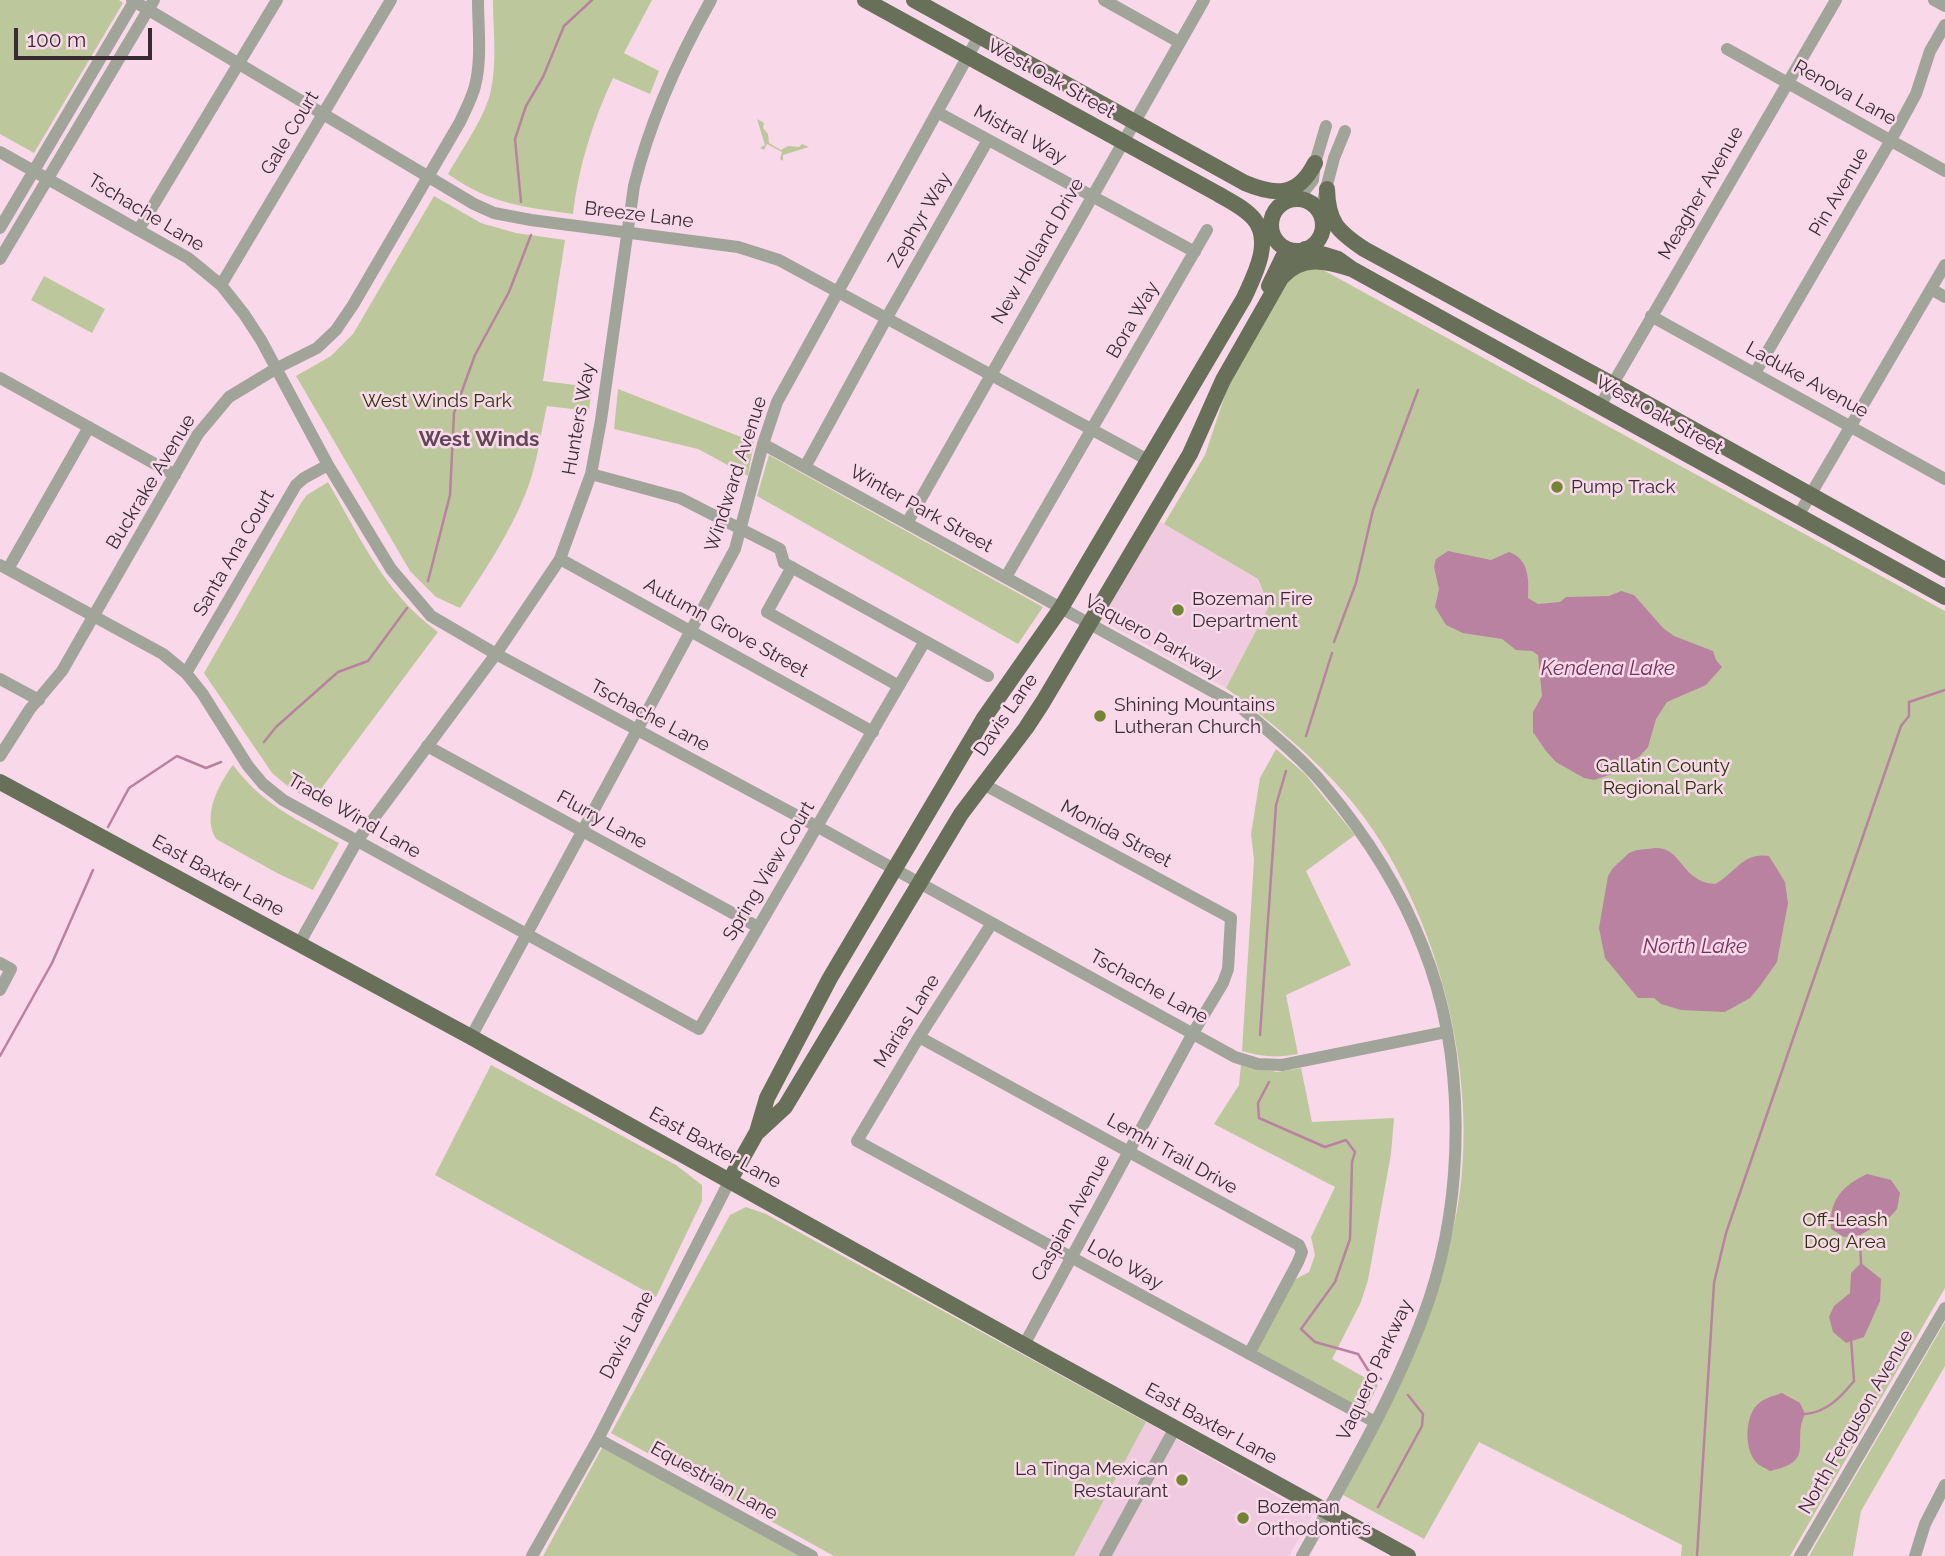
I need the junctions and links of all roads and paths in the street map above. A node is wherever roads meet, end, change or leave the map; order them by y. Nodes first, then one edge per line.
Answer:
1 (133, 0) edge
2 (277, 0) edge
3 (391, 0) edge
4 (478, 0) edge
5 (711, 0) edge
6 (865, 0) edge
7 (914, 0) edge
8 (1104, 0) edge
9 (1204, 0) edge
10 (1836, 0) edge
11 (1934, 0) edge
12 (151, 5) edge
13 (1945, 6) edge
14 (1945, 25) edge
15 (979, 36) junction
16 (1178, 42) junction
17 (1727, 49) dead end
18 (968, 57) junction
19 (240, 64) junction
20 (1788, 83) junction
21 (937, 112) junction
22 (324, 113) junction
23 (1133, 123) junction
24 (1326, 126) dead end
25 (1345, 131) dead end
26 (988, 140) junction
27 (1891, 140) junction
28 (1122, 142) junction
29 (0, 152) edge
30 (1315, 163) junction
31 (34, 170) junction
32 (1945, 170) edge
33 (48, 177) junction
34 (428, 177) junction
35 (1245, 183) junction
36 (1327, 189) junction
37 (1218, 194) junction
38 (1092, 197) junction
39 (1293, 200) junction
40 (1321, 219) junction
41 (0, 228) edge
42 (139, 229) junction
43 (1272, 229) junction
44 (1207, 230) dead end
45 (628, 232) junction
46 (1301, 250) junction
47 (1195, 252) junction
48 (0, 259) edge
49 (1388, 263) junction
50 (1945, 265) edge
51 (1352, 269) junction
52 (220, 285) junction
53 (1931, 289) junction
54 (837, 292) junction
55 (1945, 297) edge
56 (1244, 298) junction
57 (1264, 305) junction
58 (1651, 316) junction
59 (886, 318) junction
60 (277, 368) junction
61 (1755, 373) junction
62 (989, 374) junction
63 (0, 379) edge
64 (1612, 384) junction
65 (1600, 406) junction
66 (1850, 426) junction
67 (89, 427) junction
68 (1092, 430) junction
69 (763, 444) junction
70 (1148, 460) junction
71 (328, 466) junction
72 (805, 467) junction
73 (591, 474) junction
74 (174, 475) junction
75 (1945, 479) edge
76 (1810, 495) junction
77 (1798, 516) junction
78 (906, 523) junction
79 (741, 529) junction
80 (559, 559) junction
81 (4, 567) edge
82 (792, 568) junction
83 (1945, 570) edge
84 (1006, 577) junction
85 (1945, 597) edge
86 (1061, 608) junction
87 (94, 617) junction
88 (1090, 624) junction
89 (691, 631) junction
90 (925, 641) junction
91 (496, 654) junction
92 (186, 673) junction
93 (988, 676) dead end
94 (0, 679) edge
95 (899, 686) junction
96 (39, 700) junction
97 (638, 731) junction
98 (873, 732) junction
99 (427, 746) junction
100 (0, 756) edge
101 (0, 782) edge
102 (983, 784) junction
103 (818, 827) junction
104 (583, 832) junction
105 (357, 841) junction
106 (896, 870) junction
107 (919, 883) junction
108 (1231, 918) joint
109 (992, 923) junction
110 (758, 927) junction
111 (527, 934) junction
112 (299, 944) junction
113 (0, 964) edge
114 (0, 990) edge
115 (699, 1029) joint
116 (1446, 1032) junction
117 (1193, 1033) junction
118 (471, 1037) junction
119 (919, 1037) junction
120 (757, 1132) junction
121 (857, 1141) joint
122 (1129, 1153) junction
123 (730, 1180) junction
124 (1071, 1257) junction
125 (1945, 1308) edge
126 (1024, 1345) junction
127 (1249, 1354) junction
128 (1375, 1422) junction
129 (1175, 1428) junction
130 (598, 1439) junction
131 (1945, 1485) edge
132 (1326, 1511) junction
133 (1110, 1554) edge
134 (532, 1556) edge
135 (812, 1556) edge
136 (1302, 1556) edge
137 (1408, 1556) edge
138 (1800, 1556) edge
139 (1915, 1556) edge

1 - 12 street, Breeze Lane
1 - 31 street
2 - 19 street
3 - 22 street, Gale Court
4 - 34 street, Buckrake Avenue
5 - 45 street, Hunters Way
6 - 18 main road, West Oak Street
7 - 15 main road, West Oak Street
8 - 16 street
9 - 16 street, New Holland Drive
10 - 20 street, Meagher Avenue
11 - 13 street
12 - 19 street, Breeze Lane
12 - 33 street
14 - 27 street, Pin Avenue
15 - 18 street, Windward Avenue
15 - 23 main road, West Oak Street
16 - 23 street, New Holland Drive
17 - 20 street, Renova Lane
18 - 21 street, Windward Avenue
18 - 28 main road, West Oak Street
19 - 22 street, Breeze Lane
19 - 42 street
20 - 27 street, Renova Lane
20 - 58 street, Meagher Avenue
21 - 26 street, Mistral Way
21 - 54 street, Windward Avenue
22 - 34 street, Breeze Lane
22 - 52 street, Gale Court
23 - 28 street, New Holland Drive
23 - 35 main road, West Oak Street
24 - 30 street
25 - 36 street
26 - 38 street, Mistral Way
26 - 59 street, Zephyr Way
27 - 32 street, Renova Lane
27 - 61 street, Pin Avenue
28 - 37 main road, West Oak Street
28 - 38 street, New Holland Drive
29 - 31 street, Tschache Lane
30 - 35 main road
30 - 39 street
31 - 33 street, Tschache Lane
31 - 41 street
33 - 42 street, Tschache Lane
33 - 48 street
34 - 45 street, Breeze Lane
34 - 60 street, Buckrake Avenue
35 - 39 main road
36 - 40 street
36 - 49 main road
37 - 43 main road
37 - 56 main road
38 - 47 street, Mistral Way
38 - 62 street, New Holland Drive
39 - 40 main road
39 - 43 main road
40 - 46 main road
40 - 49 main road
42 - 52 street, Tschache Lane
43 - 46 main road
43 - 56 main road
44 - 47 street, Bora Way
45 - 54 street, Breeze Lane
45 - 73 street, Hunters Way
46 - 51 main road
46 - 57 main road
47 - 68 street, Bora Way
49 - 64 main road, West Oak Street
50 - 53 street
51 - 57 main road
51 - 65 main road, West Oak Street
52 - 60 street, Tschache Lane
53 - 55 street
53 - 66 street
54 - 59 street, Breeze Lane
54 - 69 street, Windward Avenue
56 - 70 main road, Davis Lane
57 - 88 main road, Davis Lane
58 - 61 street, Laduke Avenue
58 - 64 street, Meagher Avenue
59 - 62 street, Breeze Lane
59 - 72 street, Zephyr Way
60 - 71 street, Tschache Lane
60 - 74 street, Buckrake Avenue
61 - 66 street, Laduke Avenue
62 - 68 street, Breeze Lane
62 - 78 street, New Holland Drive
63 - 67 street
64 - 65 street, Meagher Avenue
64 - 76 main road, West Oak Street
65 - 77 main road, West Oak Street
66 - 75 street, Laduke Avenue
66 - 76 street
67 - 74 street
67 - 81 street
68 - 70 street, Breeze Lane
68 - 84 street, Bora Way
69 - 72 street, Winter Park Street
69 - 79 street, Windward Avenue
70 - 86 main road, Davis Lane
71 - 91 street, Tschache Lane
71 - 92 street, Santa Ana Court
72 - 78 street, Winter Park Street
73 - 79 street
73 - 80 street, Hunters Way
74 - 87 street, Buckrake Avenue
76 - 77 street
76 - 83 main road, West Oak Street
77 - 85 main road, West Oak Street
78 - 84 street, Winter Park Street
79 - 82 street
79 - 89 street, Windward Avenue
80 - 89 street, Autumn Grove Street
80 - 91 street, Hunters Way
81 - 87 street, Trade Wind Lane
82 - 90 street
82 - 95 street
84 - 86 street, Winter Park Street
86 - 88 street, Vaquero Parkway
86 - 106 main road, Davis Lane
87 - 92 street, Trade Wind Lane
87 - 96 street, Buckrake Avenue
88 - 102 main road, Davis Lane
88 - 116 street, Vaquero Parkway
89 - 97 street, Windward Avenue
89 - 98 street, Autumn Grove Street
90 - 93 street
90 - 95 street, Spring View Court
91 - 97 street, Tschache Lane
91 - 99 street, Hunters Way
92 - 105 street, Trade Wind Lane
94 - 96 street
95 - 98 street, Spring View Court
96 - 100 street, Buckrake Avenue
97 - 103 street, Tschache Lane
97 - 104 street, Windward Avenue
98 - 103 street, Spring View Court
99 - 104 street, Flurry Lane
99 - 105 street, Hunters Way
101 - 112 main road, East Baxter Lane
102 - 107 main road, Davis Lane
102 - 108 street, Monida Street
103 - 106 street, Tschache Lane
103 - 110 street, Spring View Court
104 - 110 street, Flurry Lane
104 - 111 street, Windward Avenue
105 - 111 street, Trade Wind Lane
105 - 112 street, Hunters Way
106 - 107 street, Tschache Lane
106 - 120 main road, Davis Lane
107 - 109 street, Tschache Lane
107 - 120 main road, Davis Lane
108 - 117 street, Caspian Avenue
109 - 117 street, Tschache Lane
109 - 119 street, Marias Lane
110 - 115 street, Spring View Court
111 - 115 street, Trade Wind Lane
111 - 118 street, Windward Avenue
112 - 118 main road, East Baxter Lane
113 - 114 street
116 - 117 street, Tschache Lane
116 - 128 street, Vaquero Parkway
117 - 122 street, Caspian Avenue
118 - 123 main road, East Baxter Lane
119 - 121 street, Marias Lane
119 - 122 street, Lemhi Trail Drive
120 - 123 main road, Davis Lane
121 - 124 street, Lolo Way
122 - 124 street, Caspian Avenue
122 - 127 street, Lemhi Trail Drive
123 - 126 main road, East Baxter Lane
123 - 130 street, Davis Lane
124 - 126 street, Caspian Avenue
124 - 127 street, Lolo Way
125 - 138 street, North Ferguson Avenue
126 - 129 main road, East Baxter Lane
127 - 128 street, Lolo Way
128 - 132 street, Vaquero Parkway
129 - 132 main road, East Baxter Lane
129 - 133 street
130 - 134 street, Davis Lane
130 - 135 street, Equestrian Lane
131 - 139 street
132 - 136 street, Vaquero Parkway
132 - 137 main road, East Baxter Lane

